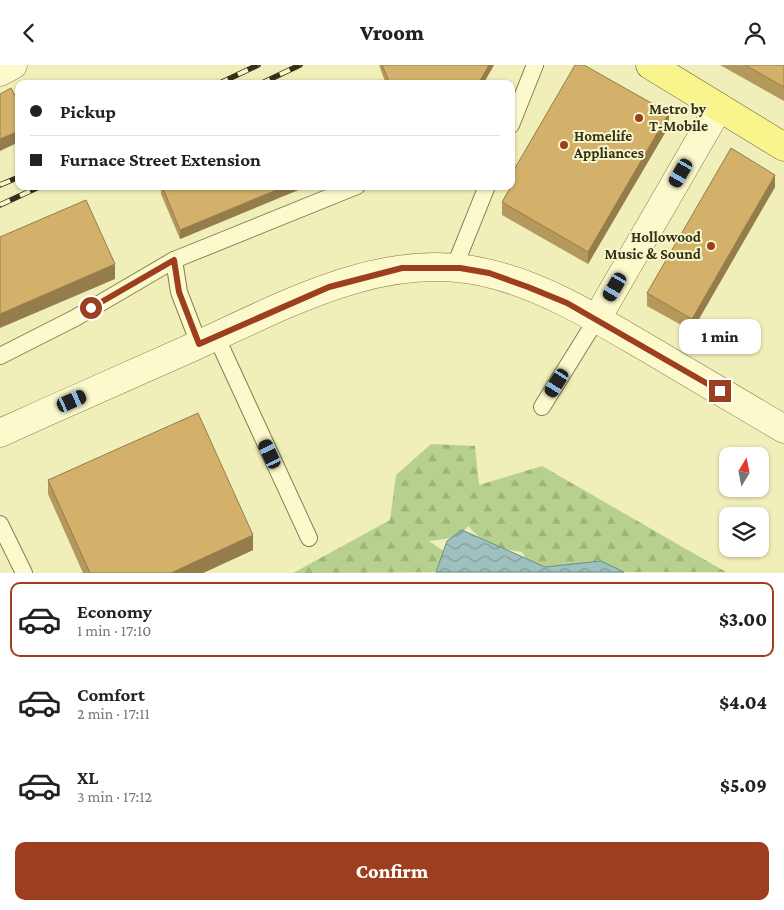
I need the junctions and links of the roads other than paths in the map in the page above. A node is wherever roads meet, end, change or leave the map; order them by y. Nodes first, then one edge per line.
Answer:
1 (13, 65) edge
2 (535, 65) edge
3 (650, 65) edge
4 (0, 72) edge
5 (718, 107) junction
6 (515, 115) edge
7 (784, 147) edge
8 (347, 190) edge
9 (485, 190) edge
10 (174, 260) junction
11 (454, 268) junction
12 (596, 319) junction
13 (207, 340) junction
14 (0, 356) edge
15 (542, 407) dead end
16 (784, 429) edge
17 (0, 433) edge
18 (0, 524) edge
19 (309, 538) dead end
20 (24, 573) edge

1 - 4 street
2 - 6 lane
3 - 5 main road
5 - 7 main road
5 - 12 street
8 - 10 lane
9 - 11 lane
10 - 13 lane
10 - 14 lane
11 - 12 street
11 - 13 street
12 - 15 lane
12 - 16 street
13 - 17 street
13 - 19 lane
18 - 20 lane

